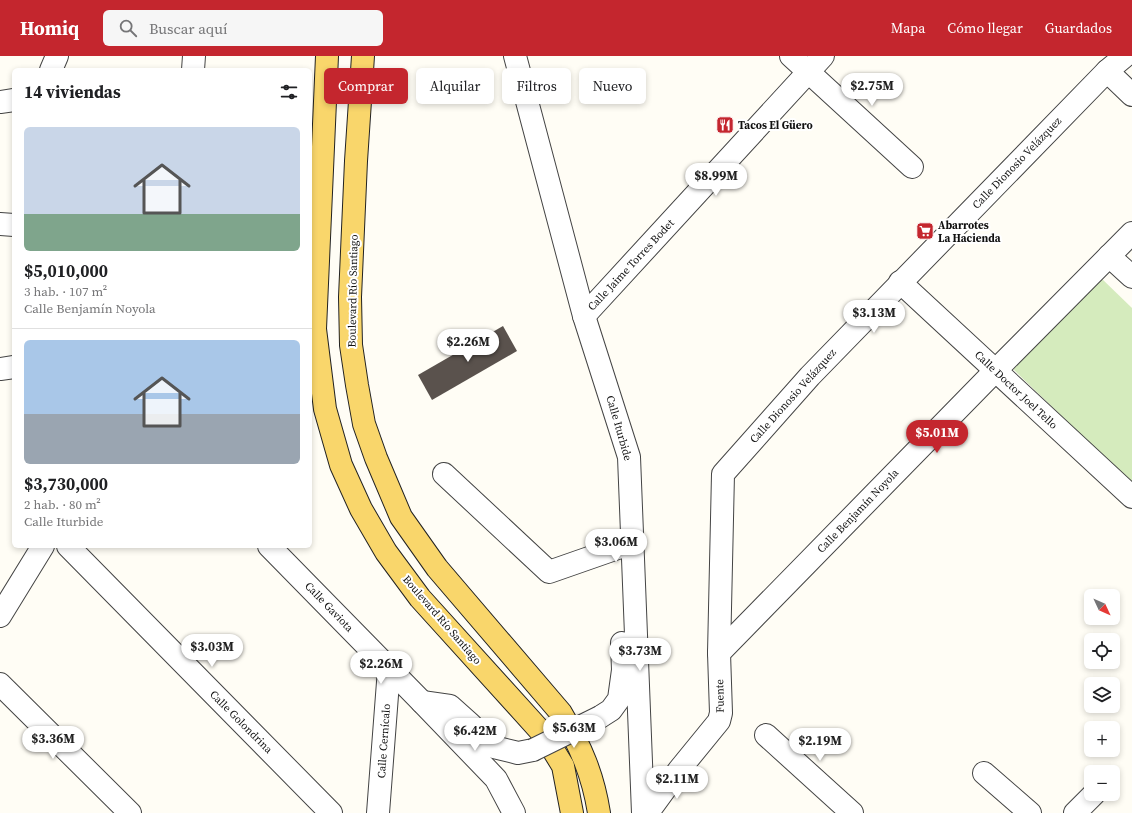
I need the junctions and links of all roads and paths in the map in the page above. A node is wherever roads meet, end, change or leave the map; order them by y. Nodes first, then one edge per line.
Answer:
1 (57, 56) edge
2 (194, 56) edge
3 (327, 56) edge
4 (363, 56) edge
5 (515, 56) edge
6 (791, 56) edge
7 (823, 56) edge
8 (1125, 56) edge
9 (52, 68) edge
10 (192, 68) edge
11 (1107, 71) junction
12 (808, 72) junction
13 (1132, 95) edge
14 (912, 167) dead end
15 (0, 224) edge
16 (12, 225) edge
17 (1132, 233) edge
18 (1109, 256) junction
19 (1132, 277) edge
20 (900, 282) junction
21 (584, 316) junction
22 (12, 368) edge
23 (0, 369) edge
24 (995, 371) junction
25 (444, 474) dead end
26 (1132, 497) edge
27 (632, 543) junction
28 (42, 548) edge
29 (70, 548) edge
30 (271, 548) edge
31 (635, 598) junction
32 (0, 616) edge
33 (719, 653) junction
34 (389, 669) junction
35 (0, 684) edge
36 (422, 702) junction
37 (766, 735) dead end
38 (984, 773) dead end
39 (1087, 801) edge
40 (647, 811) edge
41 (130, 813) edge
42 (331, 813) edge
43 (378, 813) edge
44 (514, 813) edge
45 (572, 813) edge
46 (599, 813) edge
47 (852, 813) edge
48 (1030, 813) edge
49 (1075, 813) edge

1 - 9 street
2 - 10 street
3 - 45 main road, Boulevard Río Santiago
4 - 46 main road, Boulevard Río Santiago
5 - 21 street, Calle Iturbide
6 - 12 street
7 - 12 street, Calle Jaime Torres Bodet
8 - 11 street, Calle Dionosio Velázquez
11 - 13 street
11 - 20 street, Calle Dionosio Velázquez
12 - 14 street
12 - 21 street, Calle Jaime Torres Bodet
15 - 16 street
17 - 18 street, Calle Benjamín Noyola
18 - 19 street
18 - 24 street, Calle Benjamín Noyola
20 - 24 street, Calle Doctor Joel Tello
20 - 33 street, Calle Dionosio Velázquez
21 - 27 street, Calle Iturbide
22 - 23 street
24 - 26 street, Calle Doctor Joel Tello
24 - 33 street, Calle Benjamín Noyola
25 - 27 street
27 - 31 street, Calle Iturbide
28 - 32 street
29 - 42 street, Calle Golondrina
30 - 34 street, Calle Gaviota
31 - 36 street, bridge
31 - 40 street, Calle Iturbide
33 - 40 street, Fuente
34 - 36 street, Calle Gaviota
34 - 43 street, Calle Cernícalo
35 - 41 street
36 - 44 street, Calle Gaviota
37 - 47 street
38 - 48 street
39 - 49 street

